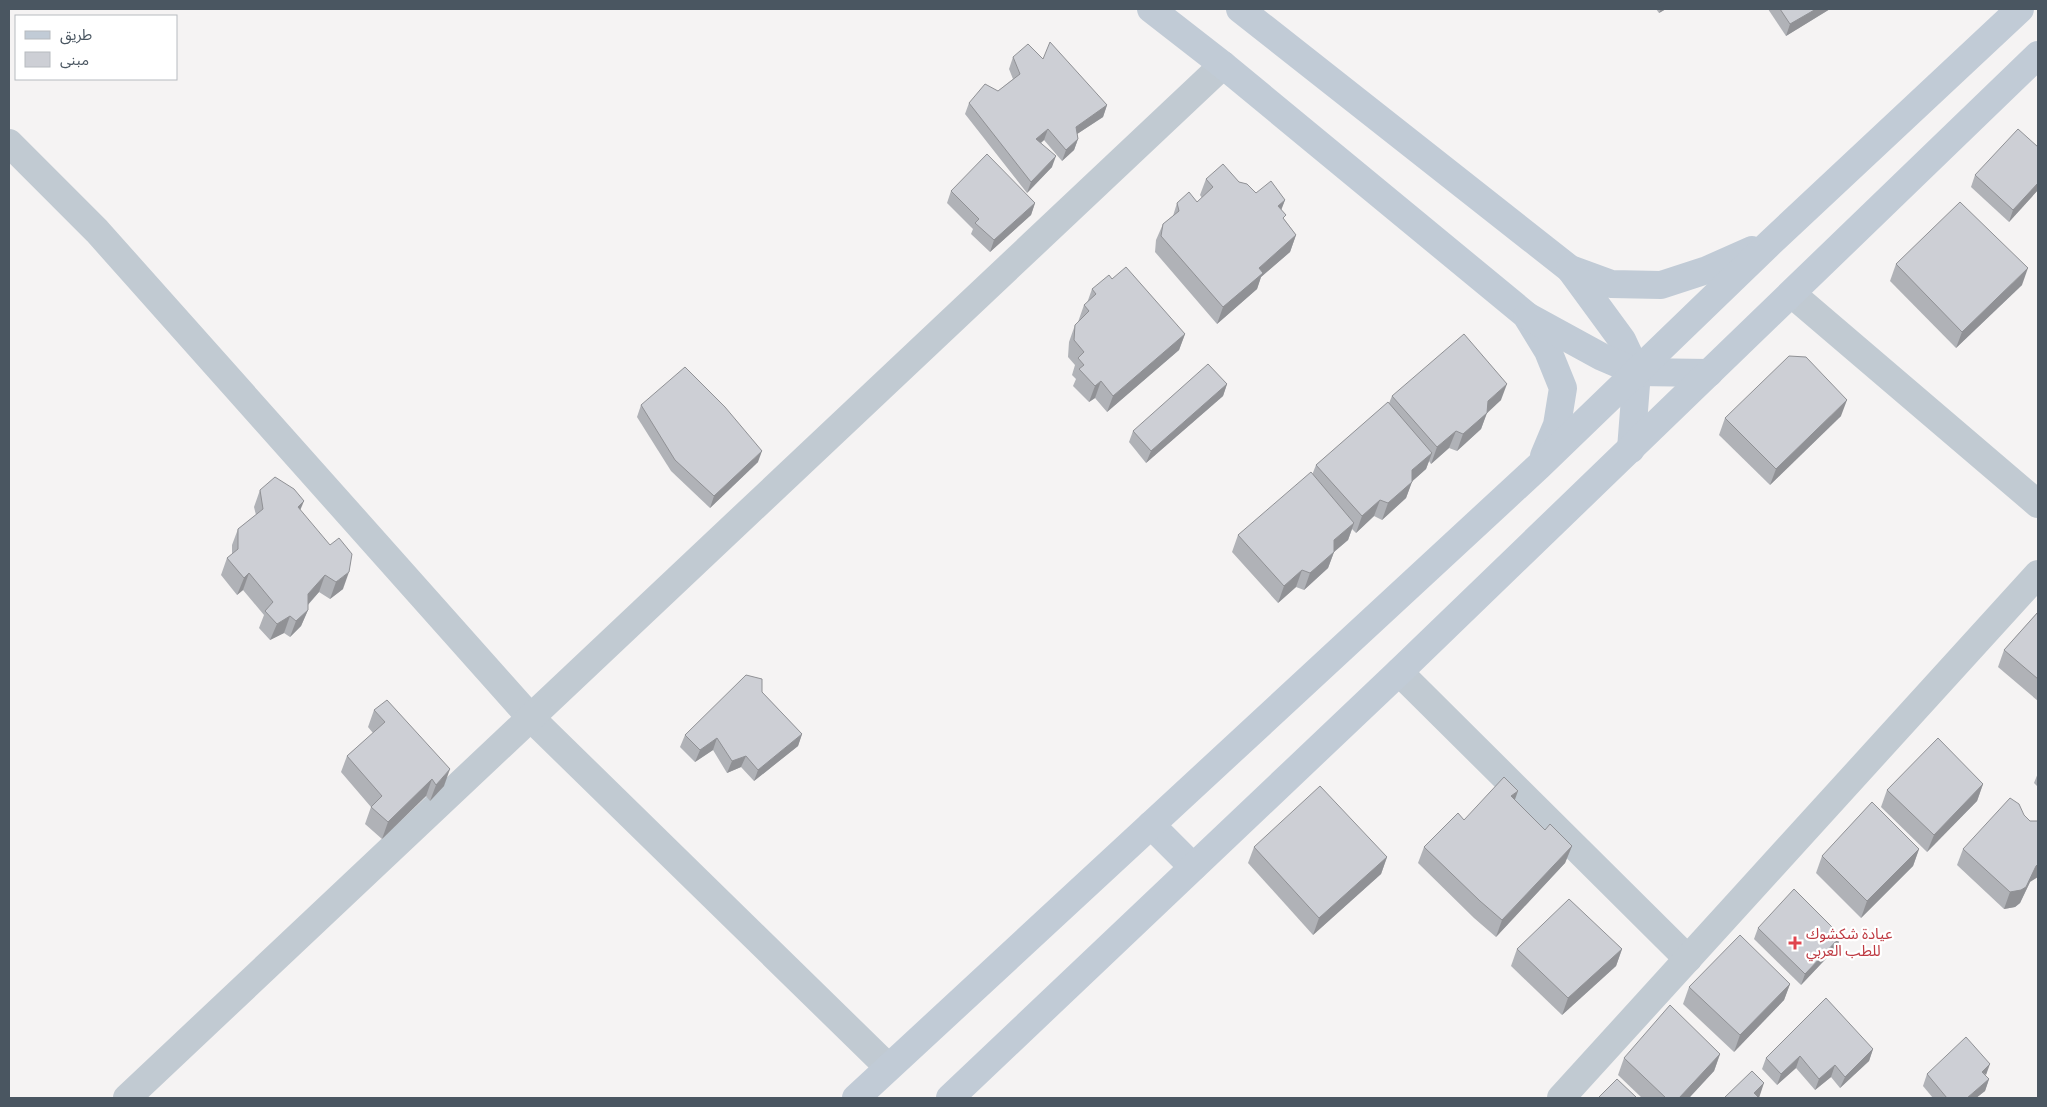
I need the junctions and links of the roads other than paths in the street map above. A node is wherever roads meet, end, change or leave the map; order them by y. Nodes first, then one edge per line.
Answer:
1 (1151, 9) edge
2 (1240, 9) edge
3 (2020, 9) edge
4 (2038, 55) edge
5 (1223, 65) junction
6 (9, 142) edge
7 (1770, 243) junction
8 (1570, 269) junction
9 (1792, 294) junction
10 (1526, 315) junction
11 (1637, 372) junction
12 (1709, 373) junction
13 (1631, 449) junction
14 (1539, 466) junction
15 (2038, 504) edge
16 (2038, 574) edge
17 (1399, 672) junction
18 (531, 718) junction
19 (1150, 824) junction
20 (1193, 867) junction
21 (1688, 959) junction
22 (888, 1067) junction
23 (127, 1098) edge
24 (856, 1098) edge
25 (950, 1098) edge
26 (1561, 1098) edge

1 - 5 street
2 - 8 street
3 - 7 street
4 - 9 street
5 - 10 street
5 - 18 street
6 - 18 street
7 - 8 street
7 - 11 street
8 - 11 street
9 - 12 street
9 - 15 street
10 - 11 street
10 - 14 street
11 - 12 street
11 - 13 street
11 - 14 street
12 - 13 street
13 - 17 street
14 - 19 street
16 - 21 street
17 - 20 street
17 - 21 street
18 - 22 street
18 - 23 street
19 - 20 street
19 - 22 street
20 - 25 street
21 - 26 street
22 - 24 street

